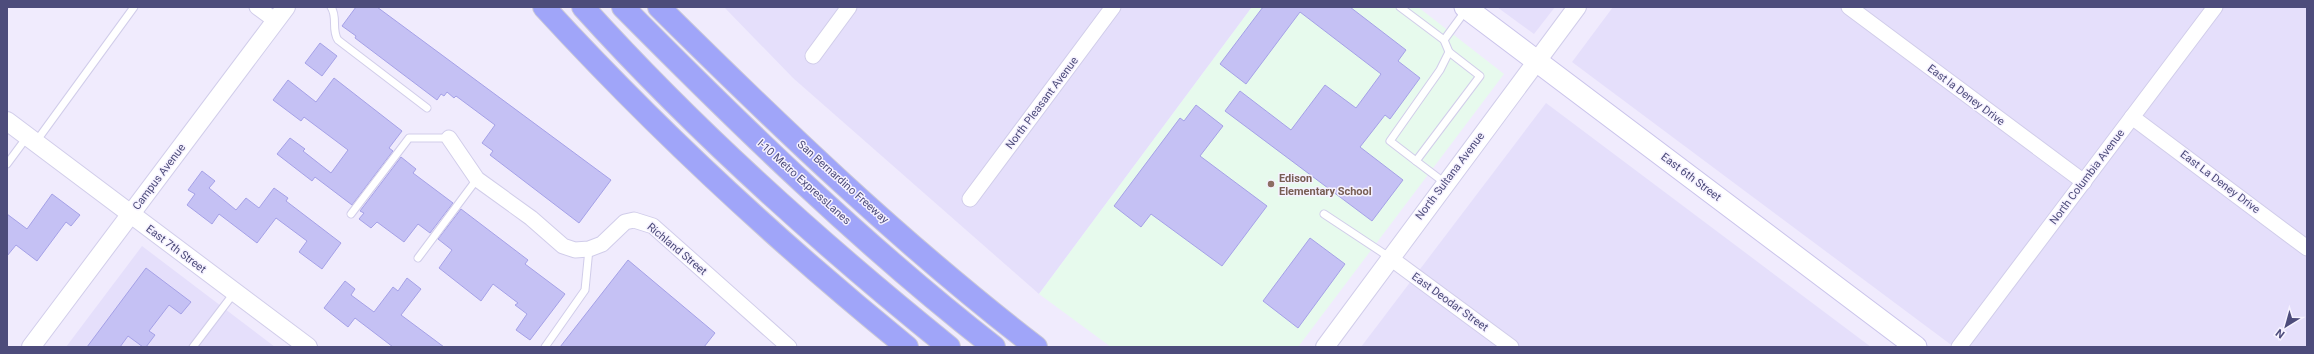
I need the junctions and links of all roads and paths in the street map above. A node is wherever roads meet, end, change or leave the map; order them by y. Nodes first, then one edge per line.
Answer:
1 (134, 7) edge
2 (257, 7) edge
3 (331, 7) edge
4 (544, 7) edge
5 (583, 7) edge
6 (623, 7) edge
7 (659, 7) edge
8 (849, 7) edge
9 (1113, 7) edge
10 (1400, 7) edge
11 (1577, 7) edge
12 (1849, 7) edge
13 (2215, 7) edge
14 (1466, 8) edge
15 (281, 14) edge
16 (1444, 40) junction
17 (1449, 52) junction
18 (813, 56) dead end
19 (1536, 61) junction
20 (427, 108) dead end
21 (2132, 117) junction
22 (7, 121) edge
23 (449, 138) joint
24 (31, 140) junction
25 (1416, 161) junction
26 (7, 164) edge
27 (477, 179) junction
28 (2084, 182) junction
29 (1445, 183) junction
30 (970, 199) dead end
31 (130, 214) junction
32 (351, 214) dead end
33 (1324, 214) dead end
34 (2307, 248) edge
35 (589, 249) junction
36 (1389, 257) junction
37 (418, 258) dead end
38 (234, 292) junction
39 (31, 347) edge
40 (193, 347) edge
41 (308, 347) edge
42 (545, 347) edge
43 (790, 347) edge
44 (907, 347) edge
45 (949, 347) edge
46 (994, 347) edge
47 (1036, 347) edge
48 (1325, 347) edge
49 (1511, 347) edge
50 (1916, 347) edge
51 (1959, 347) edge

1 - 24 lane
2 - 15 street
3 - 20 lane
4 - 44 highway
5 - 45 highway
6 - 46 highway, I-10 Metro ExpressLanes
7 - 47 highway, San Bernardino Freeway
8 - 18 street
9 - 30 street, North Pleasant Avenue
10 - 16 lane
11 - 19 street, North Sultana Avenue
12 - 28 street, East la Deney Drive
13 - 21 street, North Columbia Avenue
14 - 16 lane
14 - 19 main road, East 6th Street
15 - 31 street, Campus Avenue
16 - 17 lane
17 - 25 lane
17 - 25 lane
19 - 29 street, North Sultana Avenue
19 - 50 main road, East 6th Street
21 - 28 street, North Columbia Avenue
21 - 34 street, East La Deney Drive
22 - 24 street, East 7th Street
23 - 27 street
23 - 32 lane
24 - 26 lane
24 - 31 street, East 7th Street
25 - 29 lane
27 - 35 street
27 - 37 lane
28 - 51 street, North Columbia Avenue
29 - 36 street, North Sultana Avenue
31 - 38 street, East 7th Street
31 - 39 street, Campus Avenue
33 - 36 lane
35 - 42 lane
35 - 43 street, Richland Street
36 - 48 street, North Sultana Avenue
36 - 49 street, East Deodar Street
38 - 40 lane
38 - 41 street, East 7th Street

